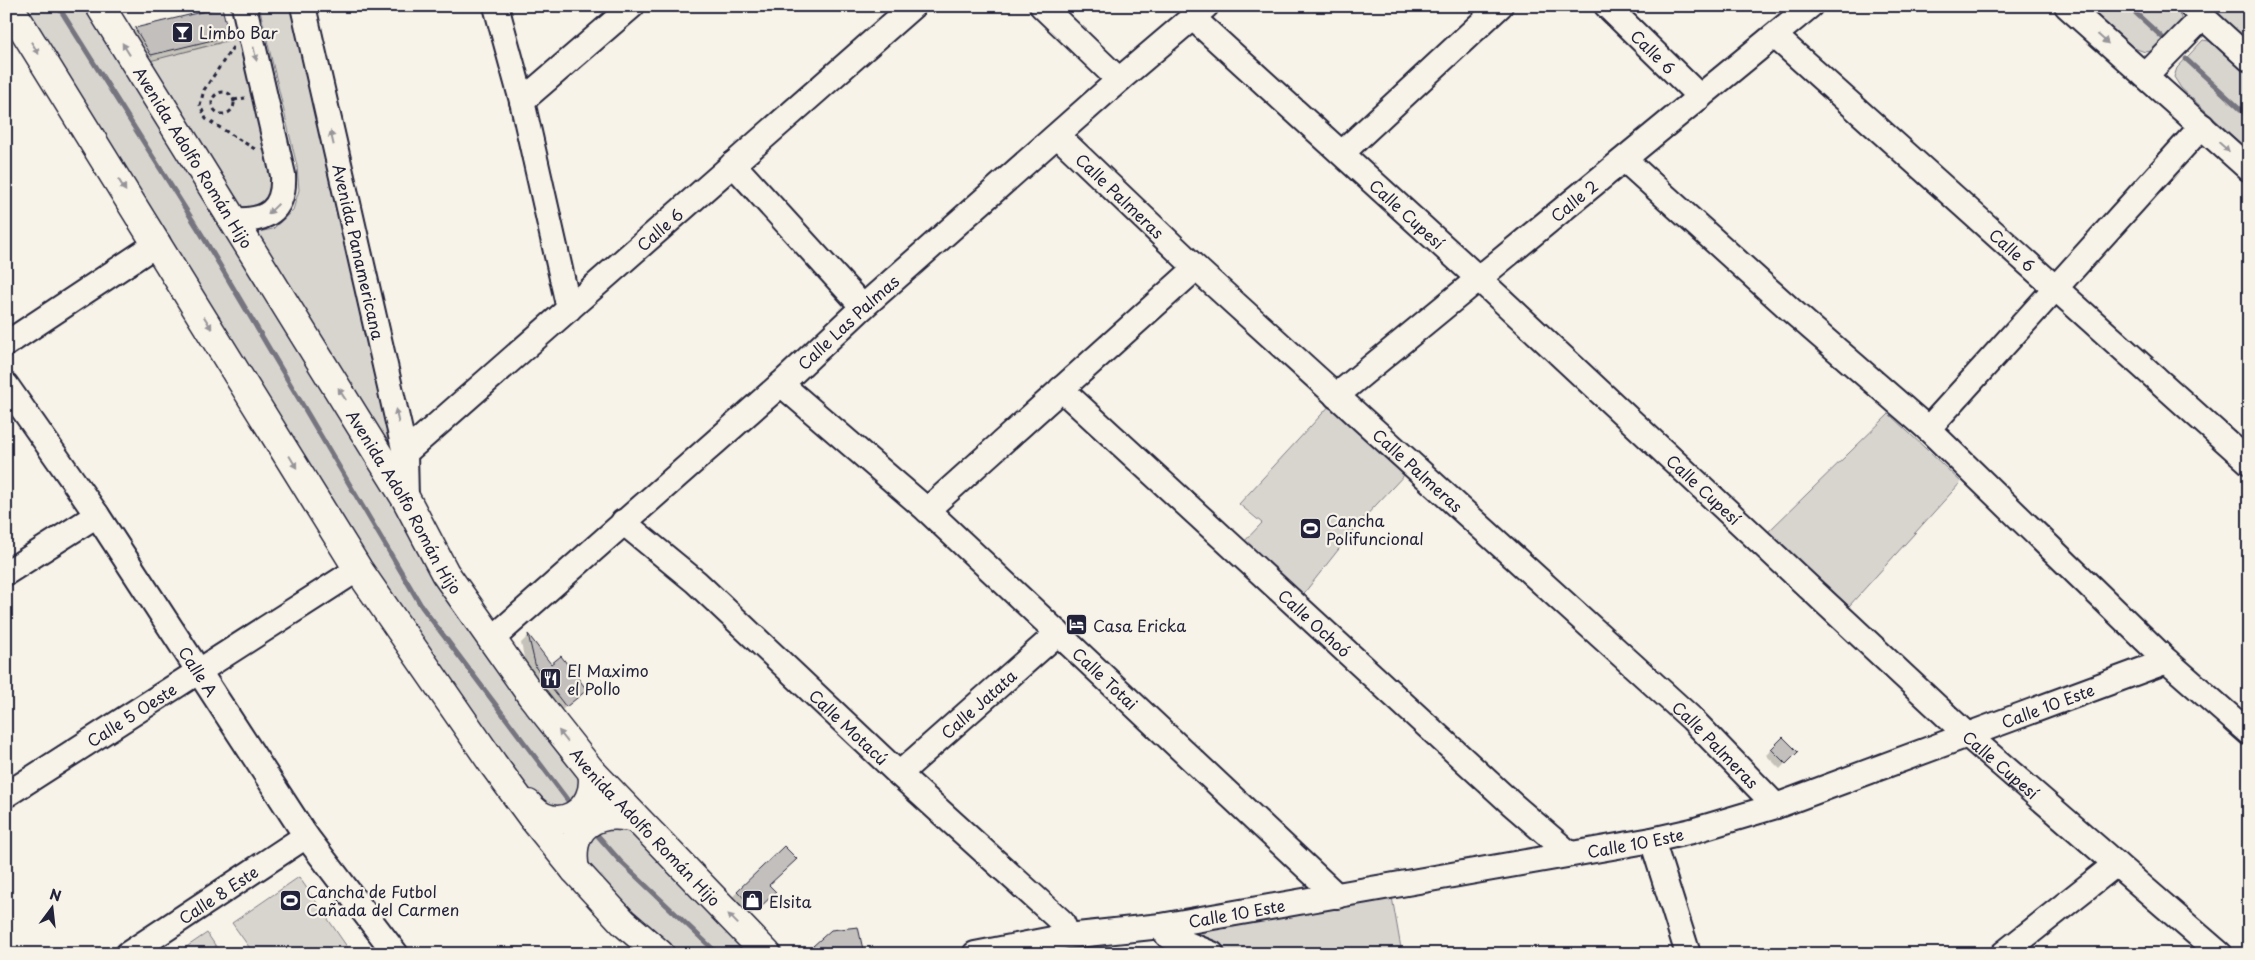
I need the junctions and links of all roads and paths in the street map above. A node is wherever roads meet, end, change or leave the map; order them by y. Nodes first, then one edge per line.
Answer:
1 (9, 6) edge
2 (100, 6) edge
3 (244, 6) edge
4 (303, 6) edge
5 (496, 6) edge
6 (632, 6) edge
7 (913, 6) edge
8 (1042, 6) edge
9 (1500, 6) edge
10 (1607, 6) edge
11 (1810, 6) edge
12 (2067, 6) edge
13 (2197, 11) edge
14 (1199, 12) edge
15 (250, 35) junction
16 (1776, 36) junction
17 (2248, 58) edge
18 (2145, 76) junction
19 (1119, 80) junction
20 (1700, 96) junction
21 (522, 101) junction
22 (215, 111) joint
23 (2202, 126) junction
24 (1058, 136) junction
25 (278, 153) junction
26 (1342, 153) junction
27 (1626, 160) junction
28 (733, 164) junction
29 (2249, 169) edge
30 (232, 220) junction
31 (158, 244) junction
32 (1196, 268) junction
33 (1478, 278) junction
34 (2054, 287) junction
35 (863, 307) junction
36 (569, 309) junction
37 (6, 344) edge
38 (781, 384) junction
39 (6, 385) edge
40 (1061, 389) junction
41 (1336, 396) junction
42 (1928, 429) junction
43 (405, 453) junction
44 (2249, 462) edge
45 (406, 499) junction
46 (926, 510) junction
47 (97, 515) junction
48 (623, 522) junction
49 (358, 568) junction
50 (6, 573) edge
51 (1058, 633) junction
52 (491, 640) junction
53 (2167, 661) junction
54 (197, 670) junction
55 (2249, 733) edge
56 (1966, 734) junction
57 (492, 764) junction
58 (899, 774) junction
59 (592, 776) junction
60 (6, 795) edge
61 (1776, 806) junction
62 (629, 816) junction
63 (306, 836) junction
64 (1652, 840) junction
65 (1570, 854) junction
66 (574, 863) junction
67 (2116, 864) junction
68 (1337, 896) junction
69 (1161, 926) junction
70 (1068, 936) junction
71 (128, 954) edge
72 (396, 954) edge
73 (660, 954) edge
74 (767, 954) edge
75 (975, 954) edge
76 (1212, 954) edge
77 (1688, 954) edge
78 (2003, 954) edge
79 (2220, 954) edge

1 -> 31 main road
30 -> 2 main road, Avenida Adolfo Román Hijo
3 - 15 street
43 -> 4 street, Avenida Panamericana
5 - 21 street
6 - 21 street
7 - 28 street, Calle 6
8 - 19 street
9 - 26 street
10 - 20 street, Calle 6
11 - 16 street, Calle 2
12 -> 18 street
13 - 17 street
13 - 18 street
14 - 19 street, Calle Las Palmas
14 - 26 street, Calle Cupesí
15 -> 25 street
15 - 25 path
16 - 20 street, Calle 2
16 - 34 street, Calle 6
18 - 23 street
19 - 24 street, Calle Las Palmas
20 - 27 street, Calle 2
21 - 36 street
22 - 22 path
23 -> 29 street
23 - 34 street
24 - 32 street, Calle Palmeras
24 - 35 street, Calle Las Palmas
25 -> 30 street
26 - 33 street, Calle Cupesí
27 - 33 street, Calle 2
27 - 42 street
28 - 35 street
28 - 36 street, Calle 6
45 -> 30 main road, Avenida Adolfo Román Hijo
31 - 37 street
31 -> 49 main road
32 - 40 street
32 - 41 street, Calle Palmeras
33 - 41 street, Calle 2
33 - 56 street, Calle Cupesí
34 - 42 street
34 - 44 street, Calle 6
35 - 38 street, Calle Las Palmas
36 - 43 street, Calle 6
38 - 46 street, Calle Totai
38 - 48 street, Calle Las Palmas
39 - 47 street, Calle A
40 - 46 street
40 - 65 street, Calle Ochoó
41 - 61 street, Calle Palmeras
42 - 53 street
43 - 45 street, Avenida Panamericana
45 - 52 main road, Avenida Adolfo Román Hijo
46 - 51 street, Calle Totai
47 - 50 street
47 - 54 street, Calle A
48 - 52 street, Calle Las Palmas
48 - 58 street, Calle Motacú
49 - 54 street, Calle 5 Oeste
49 - 57 main road
51 - 58 street, Calle Jatata
51 - 68 street, Calle Totai
59 -> 52 main road, Avenida Adolfo Román Hijo
53 - 55 street
53 - 56 street, Calle 10 Este
54 - 60 street, Calle 5 Oeste
54 - 63 street, Calle A
56 - 61 street, Calle 10 Este
56 - 67 street, Calle Cupesí
57 - 59 main road
57 - 66 main road
58 - 70 street, Calle Motacú
59 - 62 main road, Avenida Adolfo Román Hijo
61 - 64 street, Calle 10 Este
62 - 66 main road
74 -> 62 main road, Avenida Adolfo Román Hijo
63 - 71 street, Calle 8 Este
63 - 72 street, Calle A
64 - 65 street, Calle 10 Este
64 - 77 street
65 - 68 street, Calle 10 Este
66 - 73 main road
67 - 78 street
67 - 79 street, Calle Cupesí
68 - 69 street, Calle 10 Este
69 - 70 street, Calle 10 Este
69 - 76 street
70 - 75 street, Calle 10 Este

